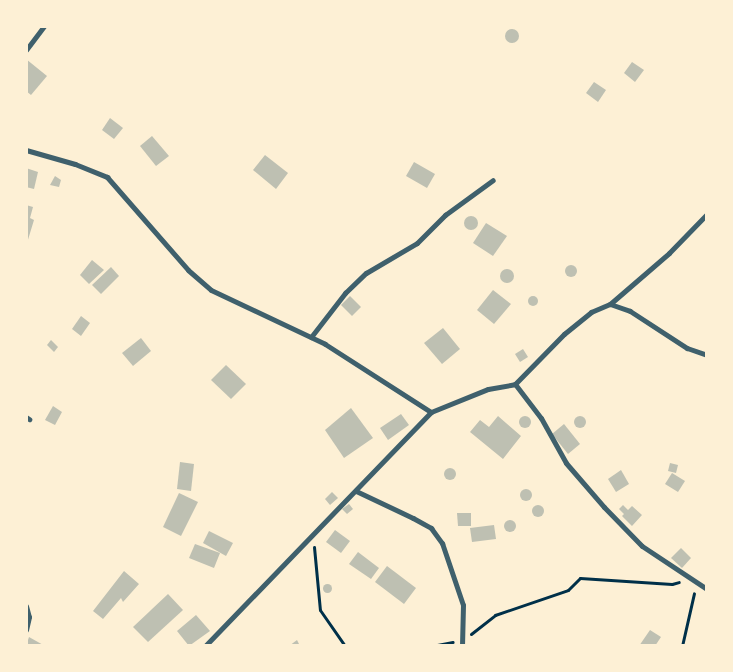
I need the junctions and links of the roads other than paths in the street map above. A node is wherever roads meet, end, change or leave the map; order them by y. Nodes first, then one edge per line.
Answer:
1 (44, 26) edge
2 (26, 50) edge
3 (26, 150) edge
4 (492, 180) dead end
5 (707, 214) edge
6 (610, 304) junction
7 (311, 337) junction
8 (707, 355) edge
9 (515, 384) junction
10 (431, 412) junction
11 (356, 491) junction
12 (707, 589) edge
13 (26, 606) edge
14 (26, 630) edge
15 (462, 643) edge
16 (205, 646) edge

1 - 2 street
3 - 7 street
4 - 7 street
5 - 6 street
6 - 8 street
6 - 9 street
7 - 10 street
9 - 10 street
9 - 12 street
10 - 11 street
11 - 15 street
11 - 16 street
13 - 14 street

